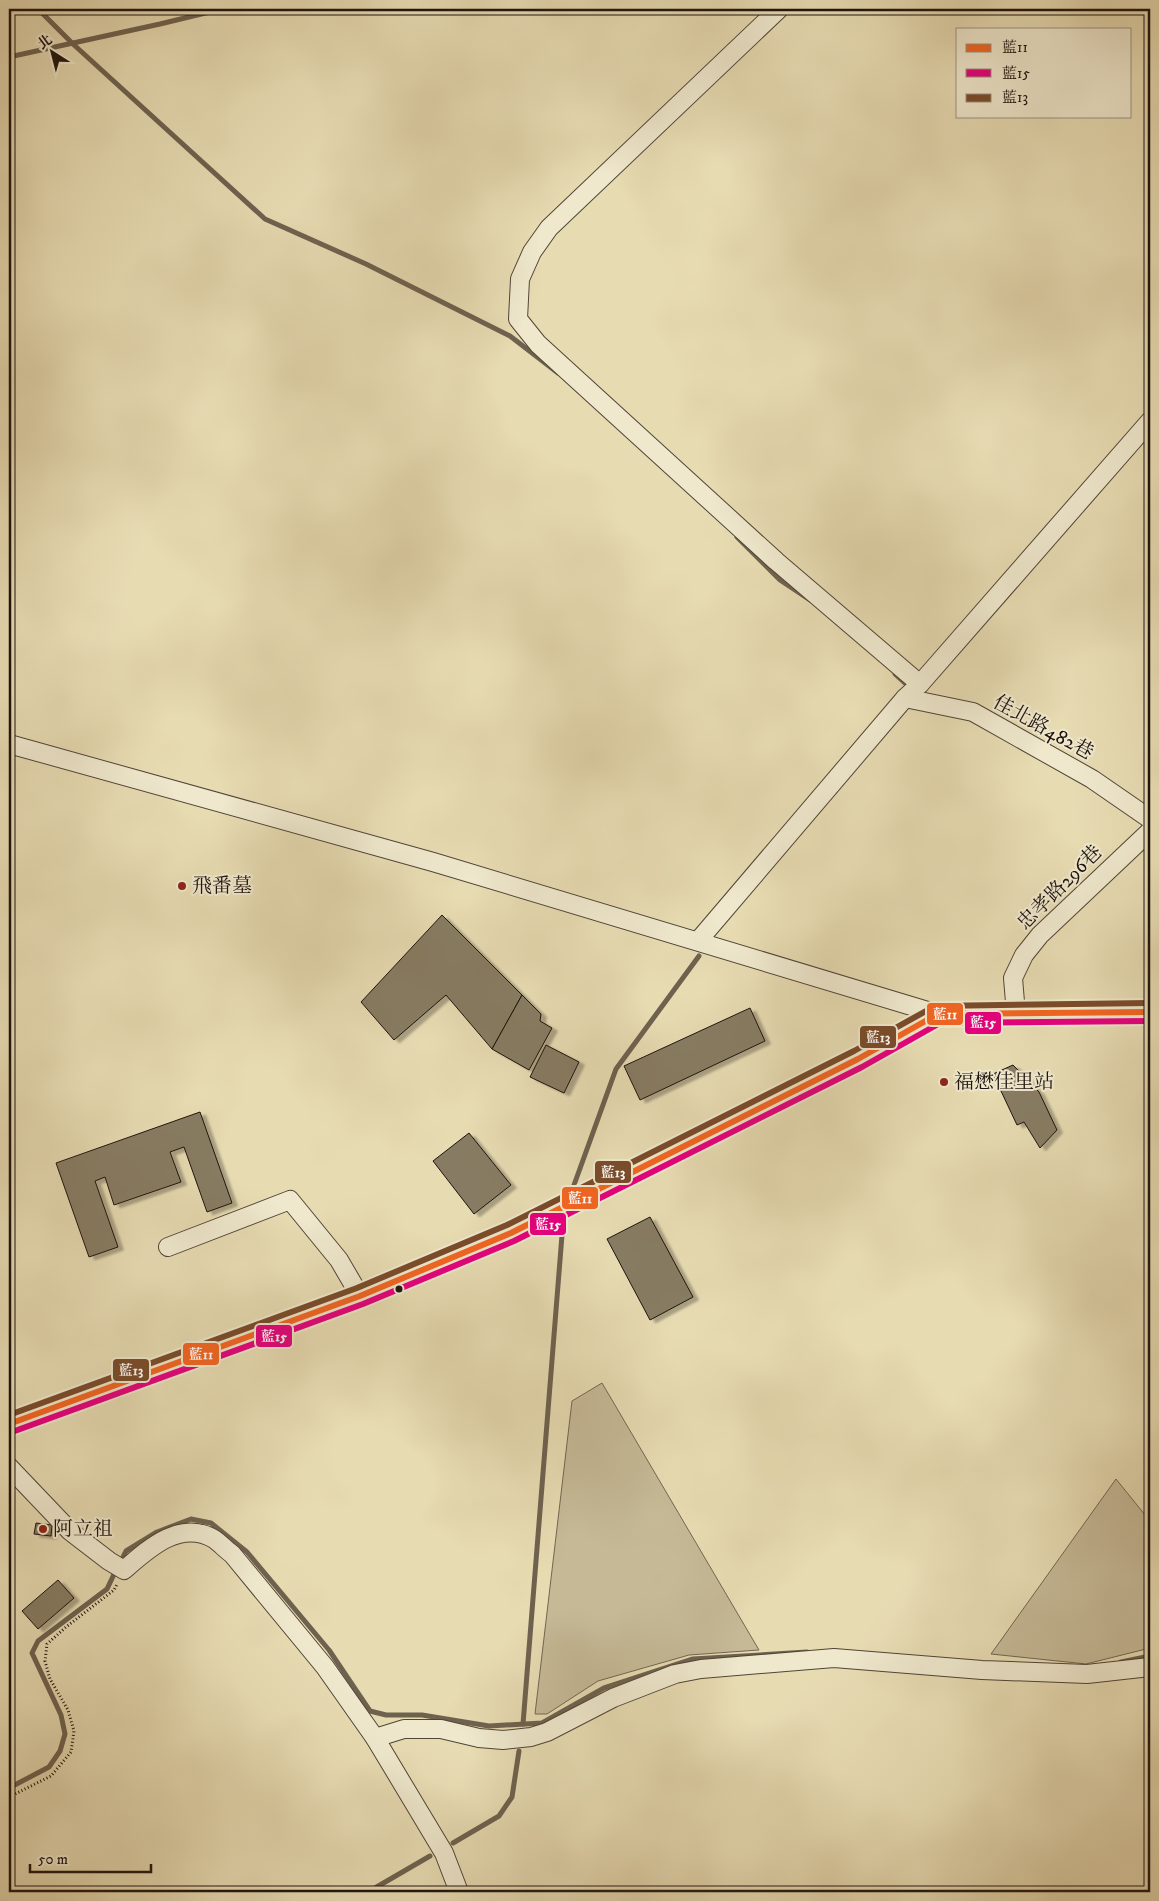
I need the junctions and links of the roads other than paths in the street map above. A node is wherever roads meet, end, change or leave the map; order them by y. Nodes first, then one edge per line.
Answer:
1 (779, 9) edge
2 (1150, 421) edge
3 (920, 684) junction
4 (905, 698) junction
5 (9, 744) edge
6 (1150, 819) edge
7 (1150, 830) edge
8 (698, 941) junction
9 (1150, 1012) edge
10 (938, 1014) junction
11 (1016, 1014) junction
12 (168, 1247) dead end
13 (360, 1296) junction
14 (9, 1424) edge
15 (9, 1467) edge
16 (1150, 1667) edge
17 (376, 1738) junction
18 (459, 1892) edge

1 - 3 street
2 - 3 street
3 - 4 street
4 - 6 street, 佳北路482巷
4 - 8 street
5 - 8 street
7 - 11 street, 忠孝路296巷
8 - 10 street
9 - 11 street
10 - 11 street
10 - 13 street
12 - 13 street
13 - 14 street
15 - 17 street
16 - 17 street
17 - 18 street

